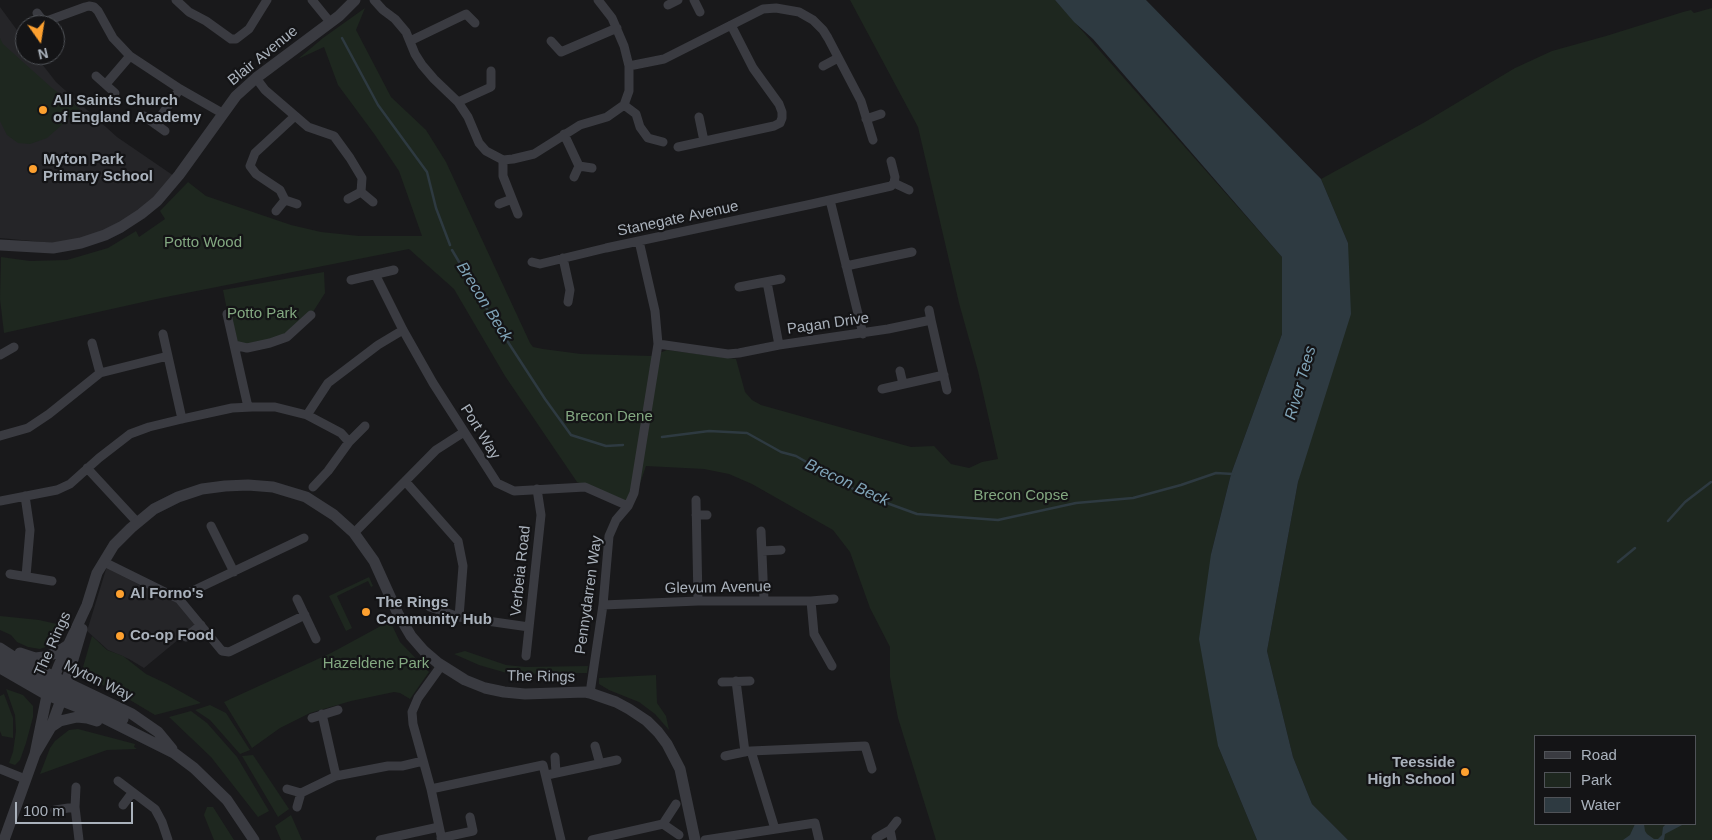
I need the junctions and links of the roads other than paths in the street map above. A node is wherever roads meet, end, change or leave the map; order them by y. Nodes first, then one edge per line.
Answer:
1 (176, 0) edge
2 (267, 0) edge
3 (312, 0) edge
4 (355, 0) edge
5 (374, 0) edge
6 (598, 0) edge
7 (678, 0) edge
8 (694, 0) edge
9 (776, 4) edge
10 (668, 5) dead end
11 (700, 12) dead end
12 (65, 16) edge
13 (330, 22) junction
14 (475, 23) dead end
15 (731, 25) junction
16 (617, 28) junction
17 (410, 41) junction
18 (550, 41) dead end
19 (130, 56) junction
20 (838, 58) junction
21 (629, 66) junction
22 (823, 66) dead end
23 (491, 71) dead end
24 (96, 76) dead end
25 (256, 78) junction
26 (106, 84) junction
27 (180, 89) junction
28 (115, 93) dead end
29 (458, 102) junction
30 (624, 105) junction
31 (222, 113) junction
32 (881, 114) dead end
33 (144, 116) dead end
34 (295, 116) junction
35 (699, 117) dead end
36 (866, 119) junction
37 (155, 124) junction
38 (165, 131) dead end
39 (564, 134) junction
40 (648, 138) junction
41 (873, 140) dead end
42 (704, 141) junction
43 (663, 142) dead end
44 (642, 147) dead end
45 (678, 147) dead end
46 (503, 160) junction
47 (891, 162) dead end
48 (579, 166) junction
49 (592, 168) dead end
50 (574, 177) dead end
51 (894, 183) junction
52 (909, 190) dead end
53 (361, 192) junction
54 (348, 199) dead end
55 (512, 199) junction
56 (285, 200) junction
57 (830, 200) junction
58 (373, 202) dead end
59 (297, 204) dead end
60 (499, 204) dead end
61 (276, 211) dead end
62 (518, 214) dead end
63 (639, 241) junction
64 (0, 245) edge
65 (912, 252) dead end
66 (563, 258) junction
67 (532, 262) dead end
68 (846, 266) junction
69 (394, 270) dead end
70 (375, 274) junction
71 (781, 279) dead end
72 (351, 280) dead end
73 (767, 282) junction
74 (739, 287) dead end
75 (568, 302) dead end
76 (929, 310) dead end
77 (227, 314) dead end
78 (311, 315) dead end
79 (931, 320) junction
80 (403, 330) junction
81 (163, 334) dead end
82 (862, 334) junction
83 (92, 343) dead end
84 (234, 344) junction
85 (658, 344) junction
86 (779, 344) junction
87 (14, 347) dead end
88 (0, 355) edge
89 (168, 356) junction
90 (900, 371) dead end
91 (100, 373) junction
92 (944, 375) junction
93 (902, 384) junction
94 (882, 389) dead end
95 (947, 390) dead end
96 (248, 407) junction
97 (307, 415) junction
98 (182, 419) junction
99 (365, 426) dead end
100 (464, 432) junction
101 (0, 436) edge
102 (349, 442) junction
103 (87, 468) junction
104 (405, 481) junction
105 (313, 487) dead end
106 (537, 489) junction
107 (25, 496) junction
108 (696, 500) dead end
109 (0, 501) edge
110 (628, 506) junction
111 (707, 514) dead end
112 (696, 515) junction
113 (137, 522) junction
114 (210, 526) dead end
115 (761, 531) dead end
116 (354, 533) junction
117 (304, 538) dead end
118 (782, 550) dead end
119 (762, 551) junction
120 (104, 562) junction
121 (234, 572) junction
122 (10, 574) dead end
123 (26, 576) junction
124 (52, 581) dead end
125 (180, 599) junction
126 (297, 599) dead end
127 (834, 599) dead end
128 (764, 600) junction
129 (698, 601) junction
130 (811, 601) junction
131 (87, 605) junction
132 (603, 605) junction
133 (430, 607) dead end
134 (305, 615) junction
135 (459, 617) junction
136 (201, 625) junction
137 (529, 628) junction
138 (186, 638) dead end
139 (316, 639) dead end
140 (0, 640) edge
141 (69, 645) junction
142 (0, 648) edge
143 (0, 656) edge
144 (526, 656) dead end
145 (441, 666) junction
146 (832, 666) dead end
147 (0, 668) edge
148 (736, 681) junction
149 (750, 681) dead end
150 (722, 682) dead end
151 (60, 688) junction
152 (590, 693) junction
153 (338, 710) dead end
154 (322, 714) junction
155 (312, 718) dead end
156 (51, 726) junction
157 (129, 730) junction
158 (158, 743) junction
159 (595, 746) dead end
160 (748, 752) junction
161 (174, 753) junction
162 (35, 754) junction
163 (725, 756) dead end
164 (555, 757) dead end
165 (617, 760) dead end
166 (422, 762) junction
167 (600, 764) junction
168 (0, 769) edge
169 (872, 769) dead end
170 (556, 773) junction
171 (547, 775) junction
172 (336, 776) junction
173 (25, 779) junction
174 (118, 781) dead end
175 (76, 787) dead end
176 (287, 789) dead end
177 (430, 789) junction
178 (132, 793) junction
179 (301, 793) junction
180 (676, 804) dead end
181 (123, 805) dead end
182 (75, 807) junction
183 (297, 807) dead end
184 (55, 810) dead end
185 (470, 817) dead end
186 (897, 821) dead end
187 (663, 824) junction
188 (439, 827) junction
189 (775, 829) junction
190 (890, 830) junction
191 (679, 834) dead end
192 (876, 838) dead end
193 (442, 839) edge
194 (4, 840) edge
195 (79, 840) edge
196 (168, 840) edge
197 (254, 840) edge
198 (380, 840) edge
199 (561, 840) edge
200 (592, 840) edge
201 (696, 840) edge
202 (705, 840) edge
203 (819, 840) edge
204 (892, 840) edge

1 - 2 street
3 - 13 street
4 - 13 street, Blair Avenue
5 - 17 street
6 - 16 street
7 - 10 street
8 - 11 street
9 - 15 street
9 - 20 street
12 - 19 street
13 - 25 street, Blair Avenue
14 - 17 street
15 - 21 street
15 - 42 street
16 - 18 street
16 - 21 street
17 - 29 street
19 - 26 street
19 - 27 street
20 - 22 street
20 - 36 street
21 - 30 street
23 - 29 street
24 - 26 street
25 - 31 street, Blair Avenue
25 - 34 street
26 - 28 street
27 - 31 street
27 - 37 street
29 - 46 street
30 - 39 street
30 - 40 street
31 - 64 street, Blair Avenue
32 - 36 street
33 - 37 street
34 - 53 street
34 - 56 street
35 - 42 street
36 - 41 street
37 - 38 street
39 - 46 street
39 - 48 street
40 - 43 street
40 - 44 street
42 - 45 street
46 - 55 street
47 - 51 street
48 - 49 street
48 - 50 street
51 - 52 street
51 - 57 street, Stanegate Avenue
53 - 54 street
53 - 58 street
55 - 60 street
55 - 62 street
56 - 59 street
56 - 61 street
57 - 63 street, Stanegate Avenue
57 - 68 street
63 - 66 street, Stanegate Avenue
63 - 85 street, Pennydarren Way
65 - 68 street
66 - 67 street, Stanegate Avenue
66 - 75 street
68 - 82 street
69 - 70 street
70 - 72 street
70 - 80 street, Port Way
71 - 73 street
73 - 74 street
73 - 86 street
76 - 79 street
77 - 84 street
78 - 84 street
79 - 82 street, Pagan Drive
79 - 92 street
80 - 97 street
80 - 100 street, Port Way
81 - 89 street
82 - 86 street, Pagan Drive
83 - 91 street
84 - 96 street
85 - 86 street, Pagan Drive
85 - 110 street, Pennydarren Way
87 - 88 street
89 - 91 street
89 - 98 street
90 - 93 street
91 - 101 street
92 - 93 street
92 - 95 street
93 - 94 street
96 - 97 street
96 - 98 street
97 - 102 street
98 - 103 street
99 - 102 street
100 - 104 street
100 - 106 street, Port Way
102 - 105 street
103 - 107 street
103 - 113 street
104 - 116 street
104 - 135 street
106 - 110 street, Port Way
106 - 137 street, Verbeia Road
107 - 109 street
107 - 123 street
108 - 112 street
110 - 132 street, Pennydarren Way
111 - 112 street
112 - 129 street
113 - 116 street, The Rings
113 - 120 street, The Rings
114 - 121 street
115 - 119 street
116 - 145 street, The Rings
117 - 121 street
118 - 119 street
119 - 128 street
120 - 125 street
120 - 131 street, The Rings
121 - 125 street
122 - 123 street
123 - 124 street
125 - 136 street
126 - 134 street
127 - 130 street, Glevum Avenue
128 - 129 street, Glevum Avenue
128 - 130 street, Glevum Avenue
129 - 132 street, Glevum Avenue
130 - 146 street
131 - 141 street, The Rings
131 - 151 street, The Rings
132 - 152 street, Pennydarren Way
133 - 135 street
134 - 136 street
134 - 139 street
135 - 137 street
136 - 138 street
137 - 144 street, Verbeia Road
140 - 141 street
141 - 151 street, The Rings
142 - 151 street, Myton Way
143 - 151 street
145 - 152 street, The Rings
145 - 166 street
147 - 151 street, Myton Way
148 - 149 street
148 - 150 street
148 - 160 street
151 - 156 street
151 - 157 street, Myton Way
151 - 158 street
151 - 161 street, Myton Way
151 - 162 street
152 - 201 street, The Rings
153 - 154 street
154 - 155 street
154 - 172 street
156 - 157 street
156 - 162 street
157 - 158 street, Myton Way
158 - 161 street, Myton Way
159 - 167 street
160 - 163 street
160 - 169 street
160 - 189 street
161 - 197 street, Myton Way
162 - 173 street
164 - 170 street
165 - 167 street
166 - 172 street
166 - 177 street
167 - 170 street
168 - 173 street
170 - 171 street
171 - 177 street
171 - 199 street
172 - 179 street
173 - 194 street
174 - 178 street
175 - 182 street
176 - 179 street
177 - 188 street
178 - 181 street
178 - 196 street
179 - 183 street
180 - 187 street
182 - 184 street
182 - 195 street
185 - 193 street
186 - 190 street
187 - 191 street
187 - 200 street
188 - 193 street
188 - 198 street
189 - 202 street
189 - 203 street
190 - 192 street
190 - 204 street

